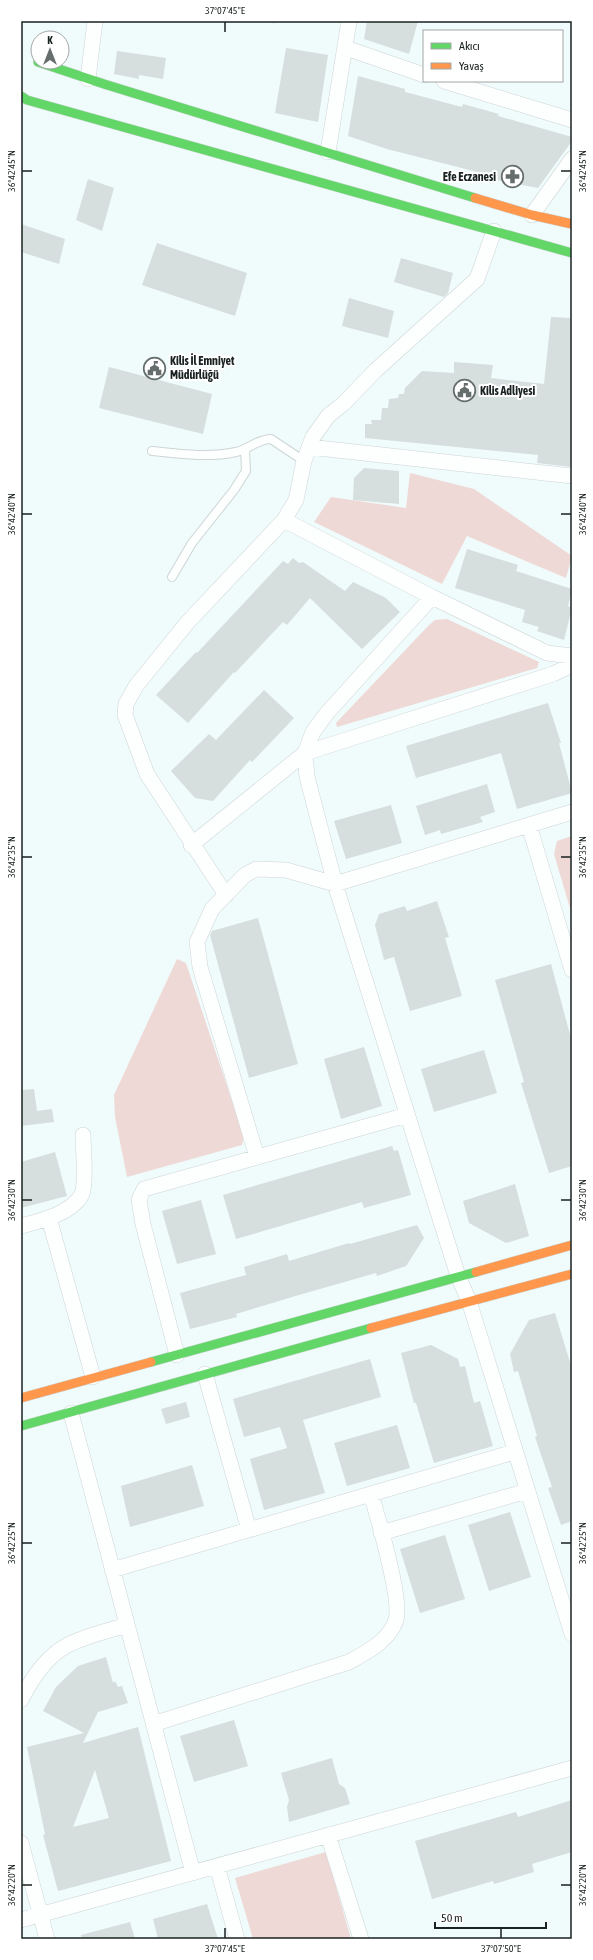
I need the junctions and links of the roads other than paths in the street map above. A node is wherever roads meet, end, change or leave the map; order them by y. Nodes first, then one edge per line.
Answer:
1 (95, 21) edge
2 (349, 21) edge
3 (346, 48) junction
4 (27, 58) dead end
5 (30, 59) edge
6 (62, 70) edge
7 (423, 75) edge
8 (88, 79) junction
9 (447, 82) edge
10 (21, 96) edge
11 (572, 120) edge
12 (328, 152) junction
13 (572, 159) edge
14 (532, 215) junction
15 (570, 221) edge
16 (494, 231) junction
17 (572, 253) edge
18 (245, 449) junction
19 (152, 451) dead end
20 (307, 454) junction
21 (572, 476) edge
22 (284, 520) junction
23 (172, 577) dead end
24 (432, 597) junction
25 (572, 656) edge
26 (572, 665) edge
27 (305, 753) junction
28 (572, 812) edge
29 (529, 825) junction
30 (191, 845) junction
31 (336, 884) junction
32 (226, 895) junction
33 (572, 970) edge
34 (407, 1115) junction
35 (83, 1135) dead end
36 (257, 1157) junction
37 (49, 1218) junction
38 (21, 1226) edge
39 (572, 1245) edge
40 (572, 1274) edge
41 (458, 1276) junction
42 (469, 1301) junction
43 (177, 1355) junction
44 (205, 1374) junction
45 (93, 1376) junction
46 (21, 1398) edge
47 (71, 1413) junction
48 (21, 1426) edge
49 (514, 1452) junction
50 (527, 1491) junction
51 (371, 1494) junction
52 (249, 1530) junction
53 (381, 1533) junction
54 (112, 1570) junction
55 (127, 1625) junction
56 (572, 1634) edge
57 (21, 1700) edge
58 (153, 1724) junction
59 (572, 1768) edge
60 (328, 1836) junction
61 (21, 1843) edge
62 (217, 1866) junction
63 (193, 1873) junction
64 (41, 1915) junction
65 (21, 1920) edge
66 (47, 1939) edge
67 (237, 1939) edge
68 (361, 1939) edge

1 - 8 street
2 - 3 street
3 - 7 street
3 - 12 street
4 - 5 street
6 - 8 street
8 - 12 street
9 - 11 street
10 - 16 street
12 - 14 street
13 - 14 street
14 - 15 street
16 - 17 street
16 - 20 street
18 - 19 lane
18 - 20 lane
18 - 23 lane
20 - 21 street
20 - 22 street
22 - 24 street
22 - 30 street
24 - 25 street
24 - 27 street
26 - 27 street
27 - 30 street
27 - 31 street
28 - 29 street
29 - 31 street
29 - 33 street
30 - 32 street
31 - 32 street
31 - 34 street
32 - 36 street
34 - 36 street
34 - 41 street
35 - 37 street
36 - 43 street
37 - 38 street
37 - 45 street
39 - 41 street
40 - 42 street
41 - 42 street
41 - 43 street
42 - 44 street
42 - 49 street
43 - 45 street
44 - 47 street
44 - 52 street
45 - 46 street
47 - 48 street
47 - 54 street
49 - 50 street
49 - 51 street
50 - 53 street
50 - 56 street
51 - 52 street
51 - 53 street
52 - 54 street
53 - 58 street
54 - 55 street
55 - 57 street
55 - 58 street
58 - 63 street
59 - 60 street
60 - 62 street
60 - 68 street
61 - 64 street
62 - 63 street
62 - 67 street
63 - 64 street
64 - 65 street
64 - 66 street

